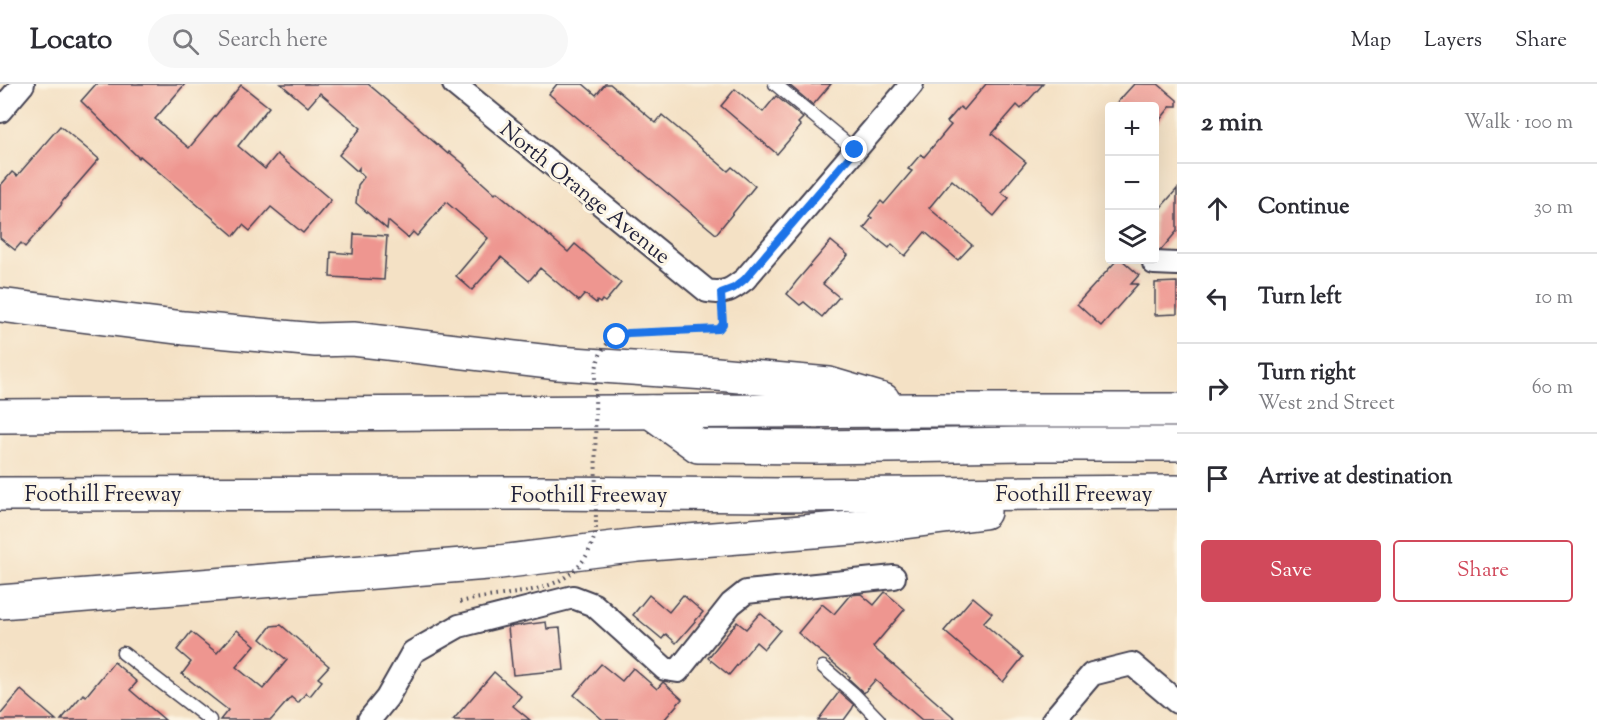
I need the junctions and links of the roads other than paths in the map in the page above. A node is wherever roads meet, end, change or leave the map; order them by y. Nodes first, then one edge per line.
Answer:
1 (23, 84) edge
2 (454, 84) edge
3 (775, 84) edge
4 (912, 84) edge
5 (0, 111) edge
6 (855, 150) junction
7 (1159, 263) edge
8 (1177, 264) edge
9 (0, 305) edge
10 (916, 410) junction
11 (1177, 410) edge
12 (651, 412) junction
13 (0, 416) edge
14 (1177, 444) edge
15 (1177, 463) edge
16 (1177, 492) edge
17 (1142, 493) junction
18 (0, 494) edge
19 (781, 495) junction
20 (894, 577) dead end
21 (0, 602) edge
22 (123, 653) dead end
23 (823, 667) dead end
24 (1177, 702) edge
25 (210, 720) edge
26 (369, 720) edge
27 (879, 720) edge
28 (1053, 720) edge

1 - 5 street
2 - 6 street, North Orange Avenue
3 - 6 lane
4 - 6 street
7 - 8 street
9 - 10 highway
10 - 11 highway
10 - 12 highway
12 - 13 highway
12 - 14 highway
15 - 19 highway
16 - 17 highway, Foothill Freeway
17 - 19 highway, Foothill Freeway
17 - 21 highway
18 - 19 highway, Foothill Freeway
20 - 26 street
22 - 25 lane
23 - 27 lane
24 - 28 street

